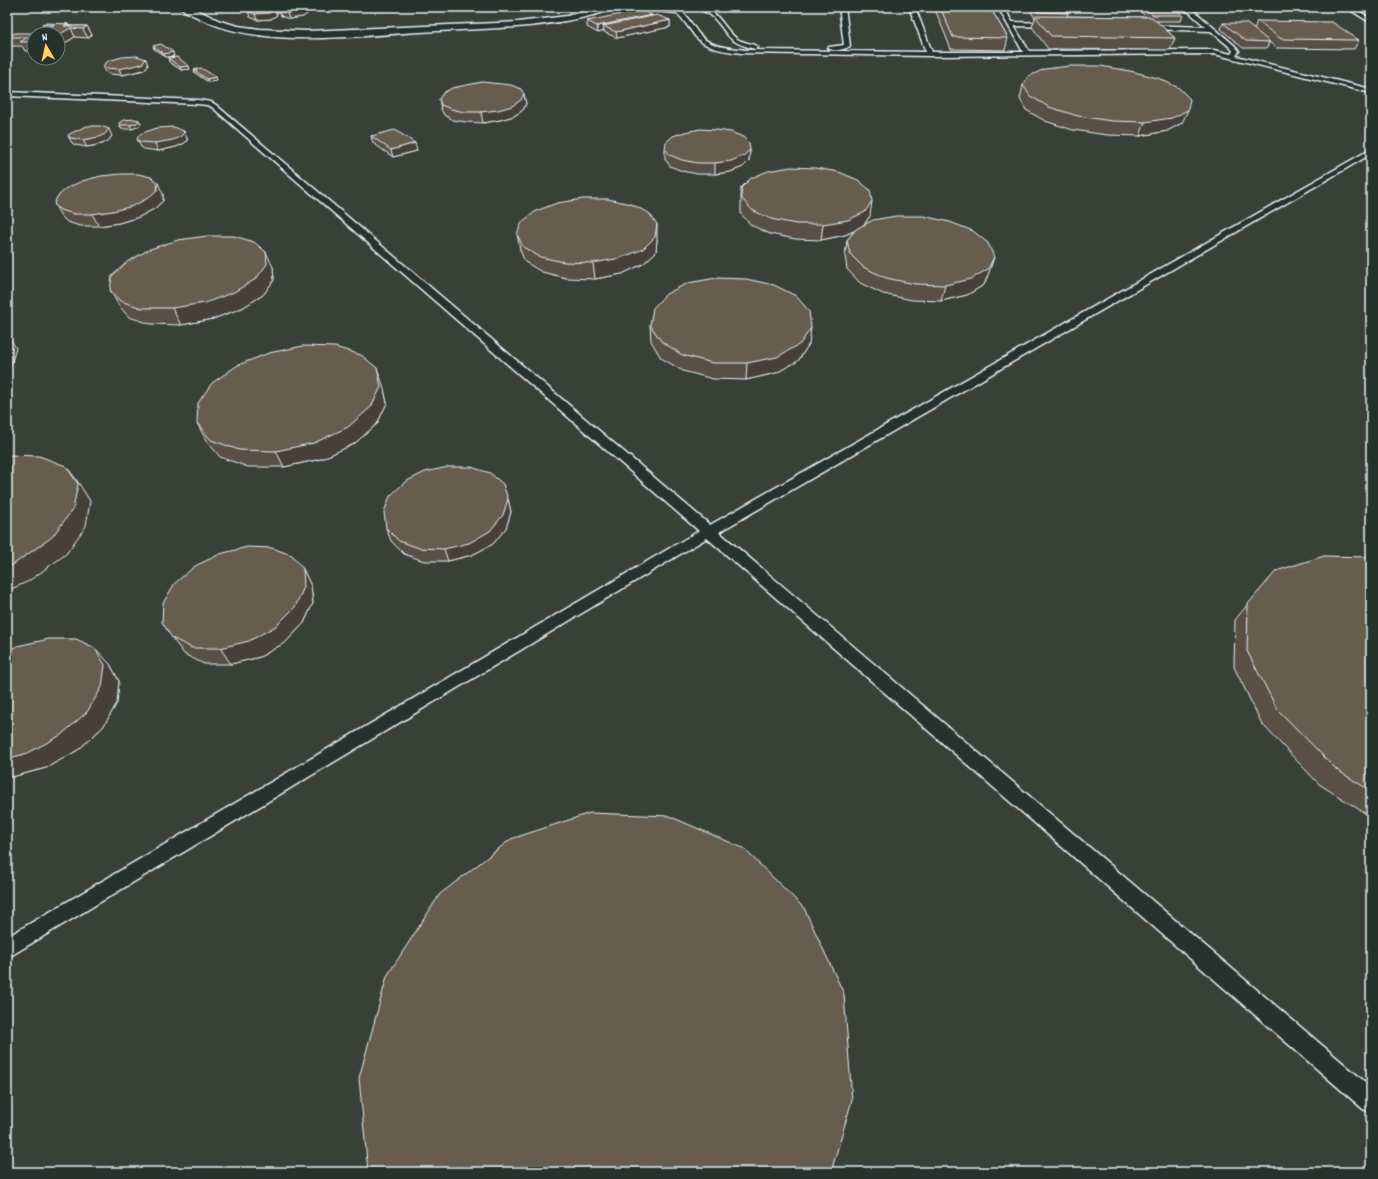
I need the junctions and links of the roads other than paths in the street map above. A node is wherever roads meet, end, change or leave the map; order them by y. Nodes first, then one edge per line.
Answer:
1 (185, 7) edge
2 (611, 7) edge
3 (632, 7) edge
4 (699, 7) edge
5 (842, 7) edge
6 (912, 7) edge
7 (1001, 7) edge
8 (1181, 7) edge
9 (1356, 7) edge
10 (1371, 21) edge
11 (1010, 24) junction
12 (1057, 25) edge
13 (1142, 27) edge
14 (1212, 28) junction
15 (930, 54) junction
16 (1027, 54) junction
17 (1233, 56) junction
18 (1371, 91) edge
19 (7, 94) edge
20 (1371, 151) edge
21 (708, 532) junction
22 (7, 948) edge
23 (1371, 1101) edge

1 - 2 street
3 - 15 lane
4 - 5 lane
6 - 15 lane
7 - 11 lane
8 - 14 lane
9 - 10 lane
11 - 12 lane
11 - 16 lane
13 - 14 lane
14 - 17 lane
15 - 16 lane
16 - 17 lane
17 - 18 lane
19 - 21 lane
20 - 21 lane
21 - 22 lane
21 - 23 lane

